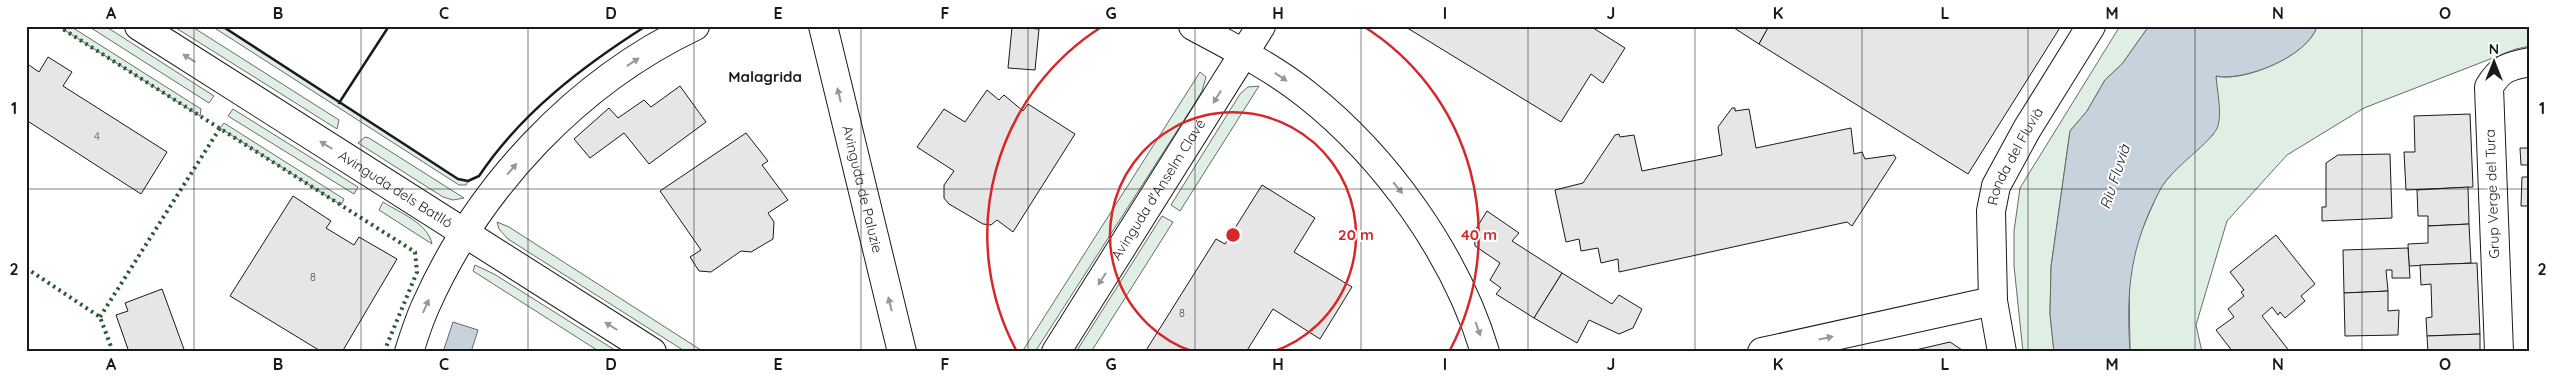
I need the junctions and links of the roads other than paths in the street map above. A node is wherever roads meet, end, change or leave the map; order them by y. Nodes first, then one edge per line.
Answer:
1 (139, 26) edge
2 (695, 26) edge
3 (823, 26) edge
4 (1193, 26) edge
5 (1261, 26) edge
6 (2091, 26) edge
7 (1245, 53) junction
8 (2530, 62) edge
9 (464, 233) junction
10 (1993, 301) junction
11 (409, 352) edge
12 (652, 352) edge
13 (902, 352) edge
14 (1056, 352) edge
15 (1485, 352) edge
16 (1762, 352) edge
17 (2002, 352) edge
18 (2499, 352) edge

9 -> 1 street, Avinguda dels Batlló
9 -> 2 street
13 -> 3 street, Avinguda de Paluzie
4 - 7 street
5 - 7 street, Avinguda d'Anselm Clavé
6 - 10 street, Ronda del Fluvià
7 -> 14 street, Avinguda d'Anselm Clavé
7 -> 15 street
8 - 18 street, Grup Verge del Tura
11 -> 9 street
12 -> 9 street, Avinguda dels Batlló
16 -> 10 street
10 - 17 street, Ronda del Fluvià

